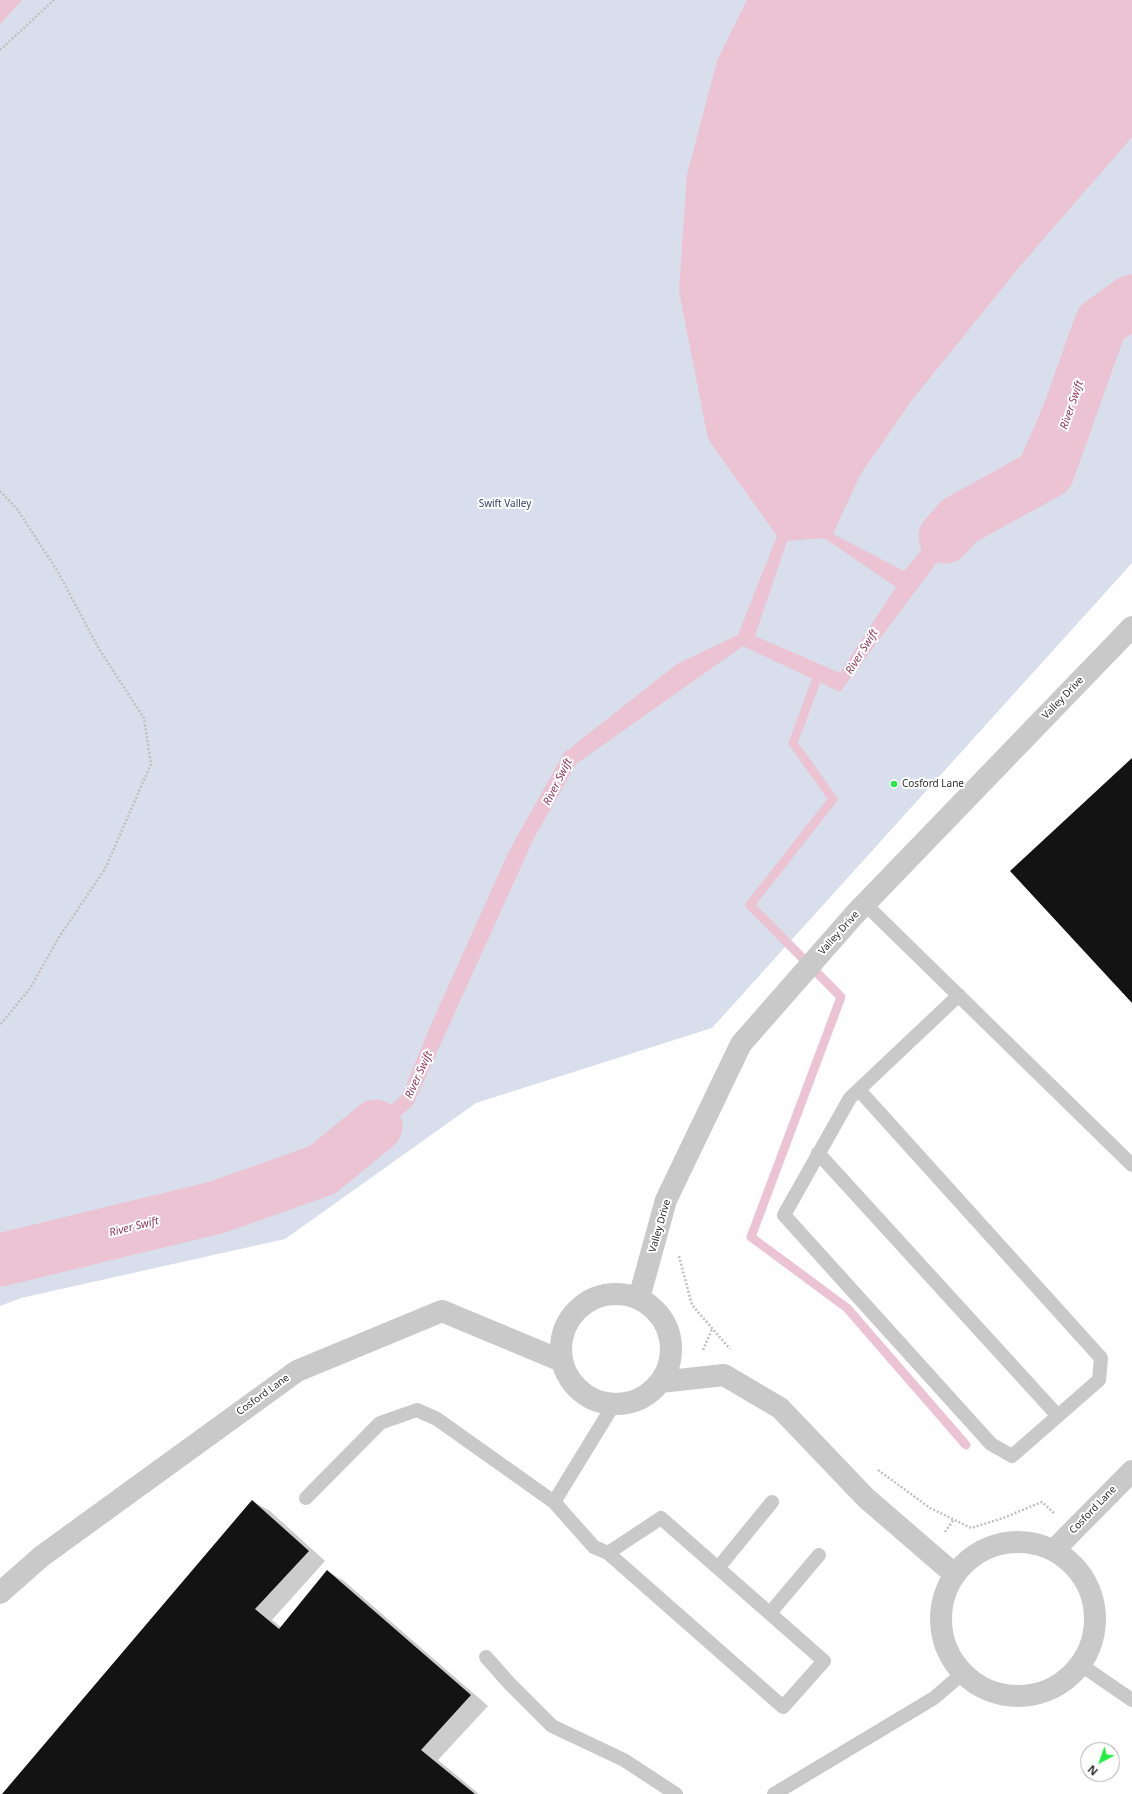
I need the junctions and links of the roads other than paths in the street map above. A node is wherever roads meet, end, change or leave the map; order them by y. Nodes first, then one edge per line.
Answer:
1 (1132, 626) edge
2 (865, 904) junction
3 (959, 996) junction
4 (859, 1090) junction
5 (818, 1153) junction
6 (1132, 1165) edge
7 (639, 1298) junction
8 (562, 1362) junction
9 (660, 1382) junction
10 (614, 1404) junction
11 (1058, 1416) junction
12 (1132, 1471) edge
13 (306, 1498) dead end
14 (554, 1502) junction
15 (772, 1502) dead end
16 (1054, 1550) junction
17 (608, 1553) junction
18 (819, 1555) dead end
19 (718, 1568) junction
20 (954, 1574) junction
21 (0, 1593) edge
22 (770, 1614) junction
23 (486, 1657) dead end
24 (1081, 1665) junction
25 (963, 1673) junction
26 (1132, 1700) edge
27 (676, 1794) edge
28 (774, 1794) edge

1 - 2 street, Valley Drive
2 - 3 lane
2 - 7 street, Valley Drive
3 - 4 lane
3 - 6 lane
4 - 5 lane
4 - 11 lane
5 - 11 lane
5 - 11 lane
7 - 8 street
7 - 9 street
8 - 10 street
8 - 21 street, Cosford Lane
9 - 10 street
9 - 20 street
10 - 14 lane
12 - 16 street, Cosford Lane
13 - 14 lane
14 - 17 lane
15 - 19 lane
16 - 20 street
16 - 24 street
17 - 19 lane
17 - 22 lane
18 - 22 lane
19 - 22 lane
20 - 25 street
23 - 27 lane
24 - 25 street
24 - 26 lane
25 - 28 lane

